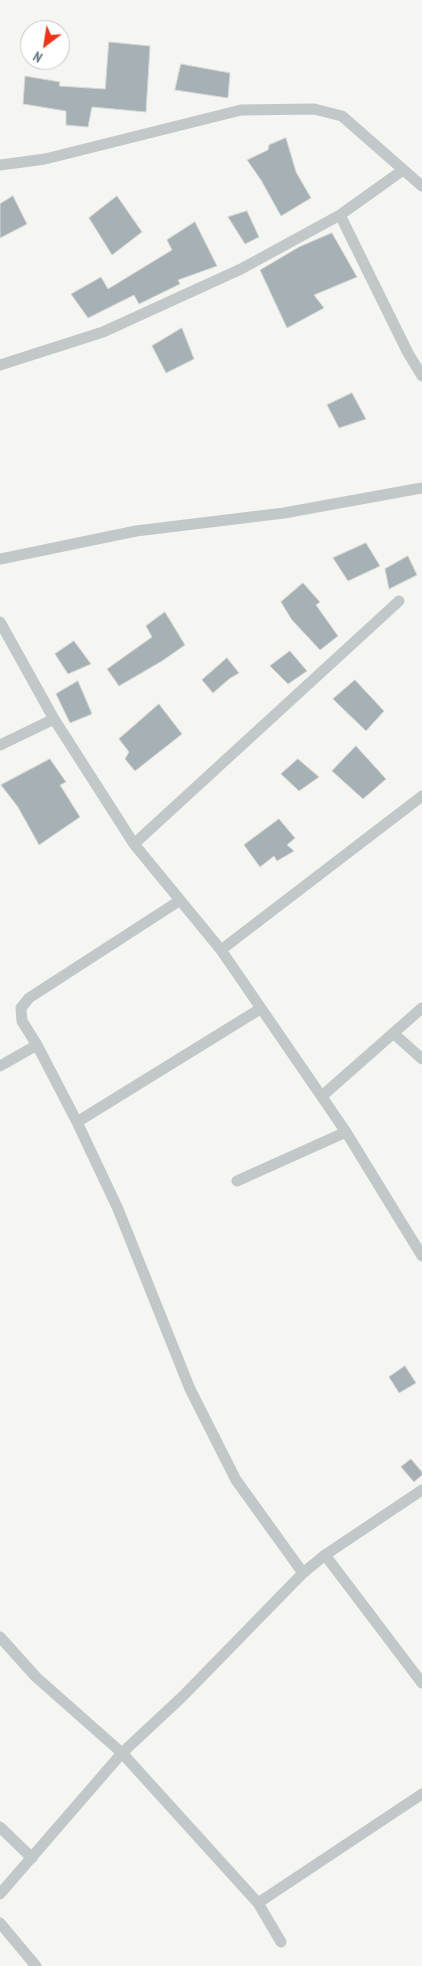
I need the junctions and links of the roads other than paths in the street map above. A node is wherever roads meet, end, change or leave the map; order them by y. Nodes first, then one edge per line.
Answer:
1 (0, 165) edge
2 (403, 170) junction
3 (422, 186) edge
4 (340, 215) junction
5 (0, 364) edge
6 (422, 376) edge
7 (422, 488) edge
8 (0, 559) edge
9 (399, 601) dead end
10 (0, 622) edge
11 (54, 719) junction
12 (0, 745) edge
13 (422, 796) edge
14 (134, 844) junction
15 (179, 900) junction
16 (221, 950) junction
17 (422, 1008) edge
18 (260, 1009) junction
19 (393, 1033) junction
20 (37, 1045) junction
21 (422, 1059) edge
22 (0, 1066) edge
23 (322, 1096) junction
24 (77, 1122) junction
25 (346, 1132) junction
26 (237, 1181) dead end
27 (422, 1256) edge
28 (422, 1490) edge
29 (325, 1555) junction
30 (303, 1573) junction
31 (0, 1637) edge
32 (422, 1683) edge
33 (122, 1753) junction
34 (422, 1794) edge
35 (0, 1827) edge
36 (32, 1858) junction
37 (0, 1894) edge
38 (258, 1903) junction
39 (0, 1923) edge
40 (281, 1942) dead end
41 (36, 1966) edge

1 - 2 street
2 - 3 street
2 - 4 street
4 - 5 street
4 - 6 street
7 - 8 street
9 - 14 street
10 - 11 street
11 - 12 street
11 - 14 street
13 - 16 street
14 - 15 street
15 - 16 street
15 - 20 street
16 - 18 street
17 - 19 street
18 - 23 street
18 - 24 street
19 - 21 street
19 - 23 street
20 - 22 street
20 - 24 street
23 - 25 street
24 - 30 street
25 - 26 street
25 - 27 street
28 - 29 street
29 - 30 street
29 - 32 street
30 - 33 street
31 - 33 street
33 - 36 street
33 - 38 street
34 - 38 street
35 - 36 street
36 - 37 street
38 - 40 street
39 - 41 street

